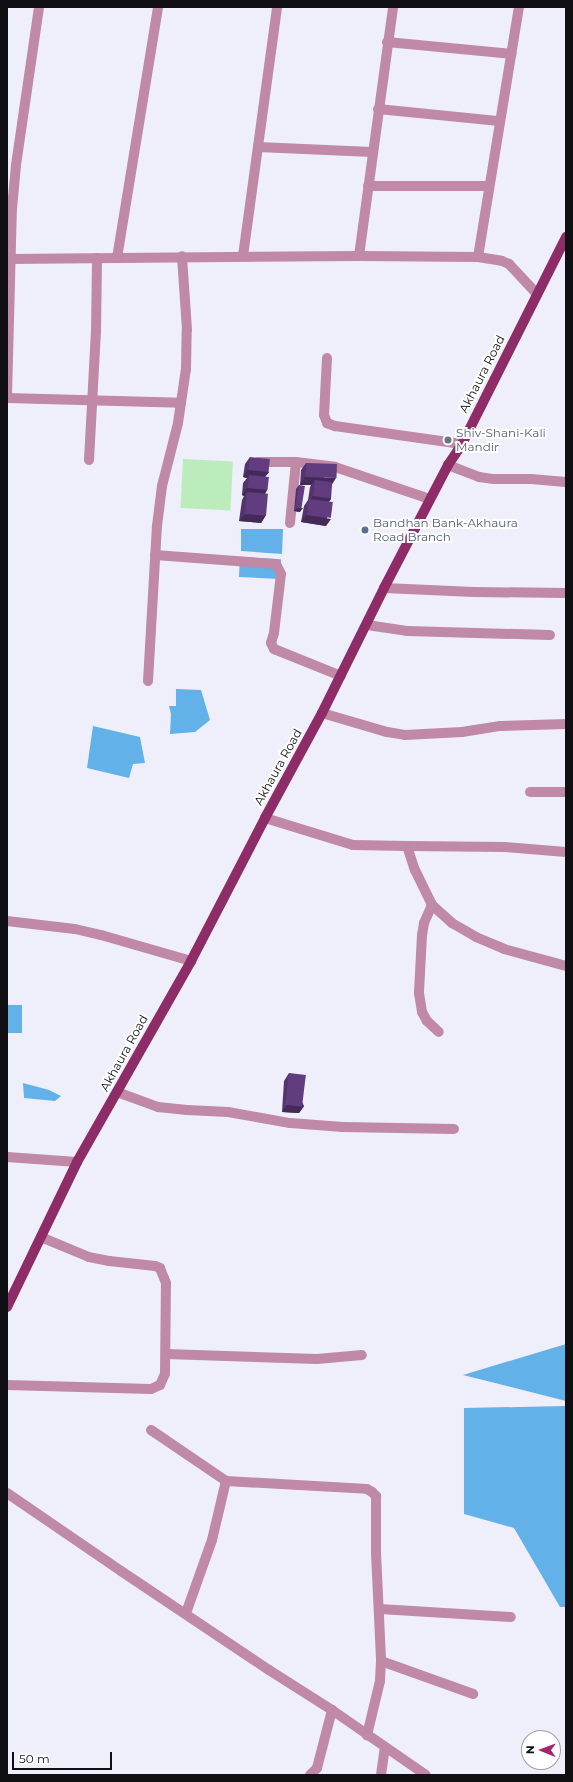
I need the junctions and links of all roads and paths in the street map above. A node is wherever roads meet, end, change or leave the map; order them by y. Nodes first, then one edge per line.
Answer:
1 (39, 7) edge
2 (158, 7) edge
3 (277, 7) edge
4 (393, 7) edge
5 (519, 7) edge
6 (387, 42) junction
7 (511, 54) junction
8 (378, 109) junction
9 (500, 120) junction
10 (258, 147) junction
11 (372, 152) junction
12 (368, 186) junction
13 (489, 186) junction
14 (566, 237) edge
15 (182, 256) junction
16 (243, 256) junction
17 (359, 256) junction
18 (478, 257) junction
19 (97, 258) junction
20 (118, 258) junction
21 (8, 259) edge
22 (537, 294) junction
23 (326, 358) dead end
24 (7, 397) edge
25 (92, 400) junction
26 (180, 403) junction
27 (462, 444) junction
28 (89, 460) dead end
29 (258, 462) edge
30 (296, 462) junction
31 (448, 466) junction
32 (566, 482) edge
33 (430, 499) junction
34 (290, 523) dead end
35 (155, 556) junction
36 (384, 588) junction
37 (566, 593) edge
38 (367, 625) junction
39 (550, 635) dead end
40 (341, 676) junction
41 (148, 681) dead end
42 (322, 713) junction
43 (566, 724) edge
44 (530, 792) dead end
45 (566, 792) edge
46 (265, 818) junction
47 (407, 846) junction
48 (566, 852) edge
49 (432, 905) junction
50 (7, 921) edge
51 (191, 960) junction
52 (566, 966) edge
53 (439, 1032) dead end
54 (117, 1092) junction
55 (454, 1129) dead end
56 (7, 1158) edge
57 (77, 1162) junction
58 (41, 1237) junction
59 (7, 1308) edge
60 (166, 1354) junction
61 (362, 1355) dead end
62 (7, 1385) edge
63 (151, 1430) dead end
64 (226, 1482) junction
65 (7, 1493) edge
66 (380, 1609) junction
67 (186, 1613) junction
68 (511, 1617) dead end
69 (381, 1660) junction
70 (473, 1694) dead end
71 (332, 1710) junction
72 (367, 1735) junction
73 (385, 1747) junction
74 (310, 1775) edge
75 (381, 1775) edge
76 (426, 1775) edge

1 - 21 street
2 - 20 street
3 - 10 street
4 - 6 street
5 - 7 street
6 - 7 street
6 - 8 street
7 - 9 street
8 - 9 street
8 - 11 street
9 - 13 street
10 - 11 street
10 - 16 street
11 - 12 street
12 - 13 street
12 - 17 street
13 - 18 street
14 - 22 main road, Akhaura Road
15 - 16 street
15 - 20 street
15 - 26 street
16 - 17 street
17 - 18 street
18 - 22 street
19 - 20 street
19 - 21 street
19 - 25 street
21 - 24 street
22 - 27 main road, Akhaura Road
23 - 27 street
24 - 25 street
25 - 26 street
25 - 28 street
26 - 35 street
27 - 31 main road, Akhaura Road
29 - 30 street
30 - 33 street
30 - 34 street
31 - 32 street
31 - 33 main road, Akhaura Road
33 - 36 main road, Akhaura Road
35 - 40 street
35 - 41 street
36 - 37 street
36 - 38 main road, Akhaura Road
38 - 39 street
38 - 40 main road, Akhaura Road
40 - 42 main road, Akhaura Road
42 - 43 street
42 - 46 main road, Akhaura Road
44 - 45 street
46 - 47 street
46 - 51 main road, Akhaura Road
47 - 48 street
47 - 49 street
49 - 52 street
49 - 53 street
50 - 51 street
51 - 54 main road, Akhaura Road
54 - 55 street
54 - 57 main road, Akhaura Road
56 - 57 street
57 - 58 main road, Akhaura Road
58 - 59 main road, Akhaura Road
58 - 60 street
60 - 61 street
60 - 62 street
63 - 64 street
64 - 66 street
64 - 67 street
65 - 67 street
66 - 68 street
66 - 69 street
67 - 71 street
69 - 70 street
69 - 72 street
71 - 72 street
71 - 74 street
72 - 73 street
73 - 75 street
73 - 76 street

